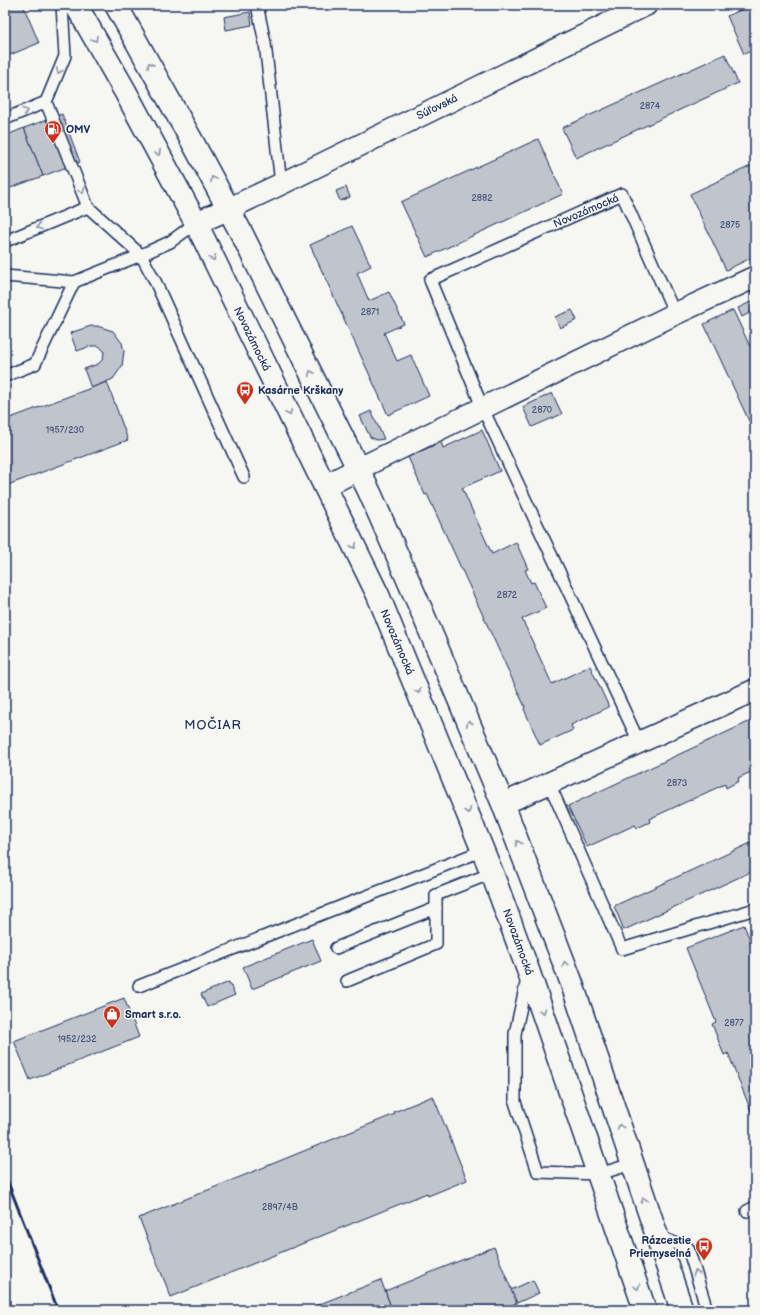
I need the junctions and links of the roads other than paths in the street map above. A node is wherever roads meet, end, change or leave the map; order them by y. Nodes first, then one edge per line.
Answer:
1 (62, 5) edge
2 (76, 5) edge
3 (116, 5) edge
4 (257, 5) edge
5 (646, 5) edge
6 (46, 102) junction
7 (5, 120) edge
8 (280, 184) junction
9 (88, 208) junction
10 (228, 208) junction
11 (196, 223) junction
12 (5, 240) edge
13 (140, 255) junction
14 (5, 276) edge
15 (755, 277) edge
16 (74, 282) junction
17 (675, 314) junction
18 (5, 376) edge
19 (483, 408) junction
20 (358, 469) junction
21 (244, 477) dead end
22 (325, 486) junction
23 (755, 690) edge
24 (639, 742) junction
25 (549, 783) junction
26 (502, 804) junction
27 (484, 850) junction
28 (492, 872) junction
29 (436, 908) junction
30 (755, 910) edge
31 (336, 948) dead end
32 (528, 970) junction
33 (347, 981) dead end
34 (139, 986) dead end
35 (632, 1164) junction
36 (599, 1174) junction
37 (656, 1236) junction
38 (645, 1310) edge
39 (682, 1310) edge
40 (708, 1310) edge

1 -> 6 lane
2 -> 11 main road, Novozámocká
10 -> 3 main road
4 - 8 lane
5 - 8 street, Súľovská
7 -> 6 lane
6 -> 9 lane
8 - 10 street, Súľovská
9 -> 12 lane
9 - 13 lane
10 - 11 main road
20 -> 10 main road
11 - 13 lane
11 -> 22 main road, Novozámocká
13 - 16 lane
13 - 21 lane
14 - 16 lane
15 - 17 street
16 - 18 lane
17 - 19 street
17 - 19 lane, Novozámocká
19 - 20 street
19 - 24 lane
20 - 22 main road
26 -> 20 main road
22 -> 27 main road, Novozámocká
23 - 24 street
24 - 25 street
25 - 26 street
25 - 30 lane
35 -> 26 main road
27 - 28 main road, Novozámocká
27 - 34 lane
28 - 29 lane
28 - 32 main road, Novozámocká
29 - 31 lane
29 - 33 lane
32 -> 36 main road, Novozámocká
32 - 36 lane
35 - 36 lane
37 -> 35 main road
36 -> 38 main road, Novozámocká
37 - 39 main road
40 -> 37 lane

